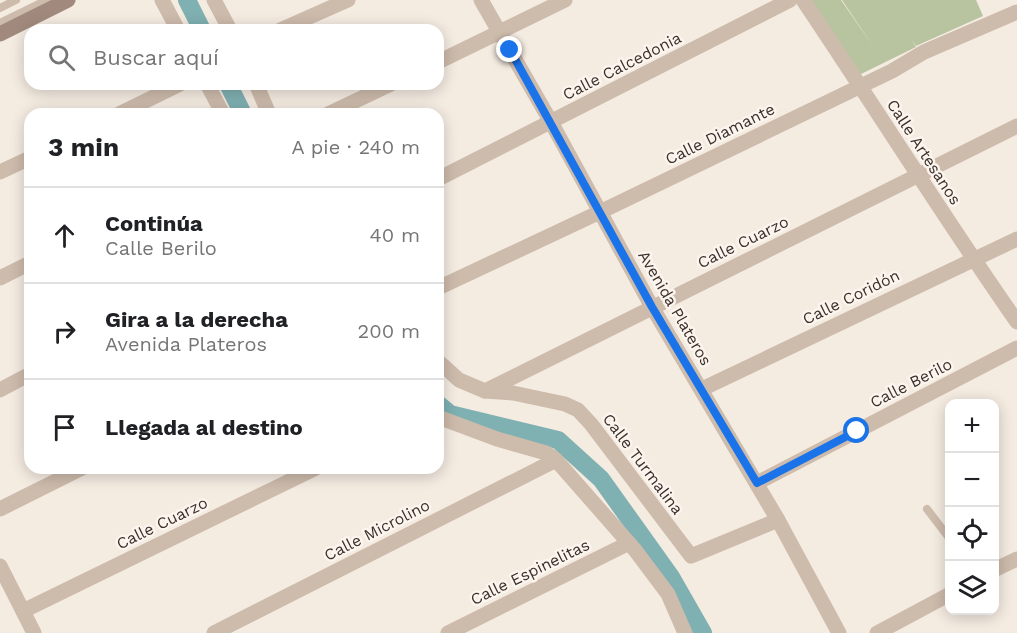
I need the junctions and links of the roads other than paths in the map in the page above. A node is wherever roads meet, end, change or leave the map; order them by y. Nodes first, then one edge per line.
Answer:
1 (16, 0) edge
2 (47, 0) edge
3 (68, 0) edge
4 (162, 0) edge
5 (214, 0) edge
6 (348, 0) edge
7 (482, 0) edge
8 (565, 0) edge
9 (790, 0) edge
10 (803, 0) edge
11 (0, 8) edge
12 (1017, 12) edge
13 (0, 23) edge
14 (175, 24) edge
15 (227, 24) edge
16 (294, 24) edge
17 (500, 32) junction
18 (0, 34) edge
19 (444, 59) edge
20 (861, 86) junction
21 (168, 90) edge
22 (210, 90) edge
23 (259, 90) edge
24 (378, 90) edge
25 (131, 108) edge
26 (220, 108) edge
27 (266, 108) edge
28 (341, 108) edge
29 (551, 122) junction
30 (1017, 126) edge
31 (24, 161) edge
32 (0, 172) edge
33 (444, 176) edge
34 (917, 176) junction
35 (600, 212) junction
36 (1017, 238) edge
37 (973, 259) junction
38 (24, 266) edge
39 (0, 278) edge
40 (444, 285) edge
41 (652, 307) junction
42 (1017, 322) edge
43 (1017, 348) edge
44 (444, 367) edge
45 (24, 377) edge
46 (702, 389) junction
47 (0, 390) edge
48 (485, 391) junction
49 (444, 419) edge
50 (556, 460) junction
51 (70, 474) edge
52 (304, 474) edge
53 (757, 483) junction
54 (0, 509) edge
55 (927, 509) dead end
56 (778, 520) junction
57 (945, 532) edge
58 (629, 543) junction
59 (1017, 559) edge
60 (0, 566) edge
61 (999, 568) edge
62 (945, 597) edge
63 (23, 610) junction
64 (34, 633) edge
65 (214, 633) edge
66 (448, 633) edge
67 (685, 633) edge
68 (839, 633) edge
69 (877, 633) edge

1 - 11 lane
2 - 13 lane
3 - 18 main road
4 - 14 street
5 - 15 street
6 - 16 street
7 - 17 street, Avenida Plateros
8 - 17 street
9 - 29 street, Calle Calcedonia
10 - 20 street, Calle Artesanos
12 - 20 street, Calle Diamante
17 - 19 street
17 - 29 street, Avenida Plateros
20 - 34 street, Calle Artesanos
20 - 35 street, Calle Diamante
21 - 25 street
22 - 26 street
23 - 27 street
24 - 28 street
29 - 33 street, Calle Calcedonia
29 - 35 street, Avenida Plateros
30 - 34 street, Calle Cuarzo
31 - 32 street
34 - 37 street, Calle Artesanos
34 - 41 street, Calle Cuarzo
35 - 40 street, Calle Diamante
35 - 41 street, Avenida Plateros
36 - 37 street, Calle Coridón
37 - 42 street, Calle Artesanos
37 - 46 street, Calle Coridón
38 - 39 street
41 - 46 street, Avenida Plateros
41 - 48 street, Calle Cuarzo
43 - 53 street, Calle Berilo
44 - 48 street, Calle Turmalina
45 - 47 street
46 - 53 street, Avenida Plateros
48 - 56 street, Calle Turmalina
49 - 50 street
50 - 58 street
50 - 65 street, Calle Microlino
51 - 54 street
52 - 63 street, Calle Cuarzo
53 - 56 street, Avenida Plateros
55 - 57 lane
56 - 68 street, Avenida Plateros
58 - 66 street, Calle Espinelitas
58 - 67 street
59 - 61 street
60 - 63 street
62 - 69 street
63 - 64 street

